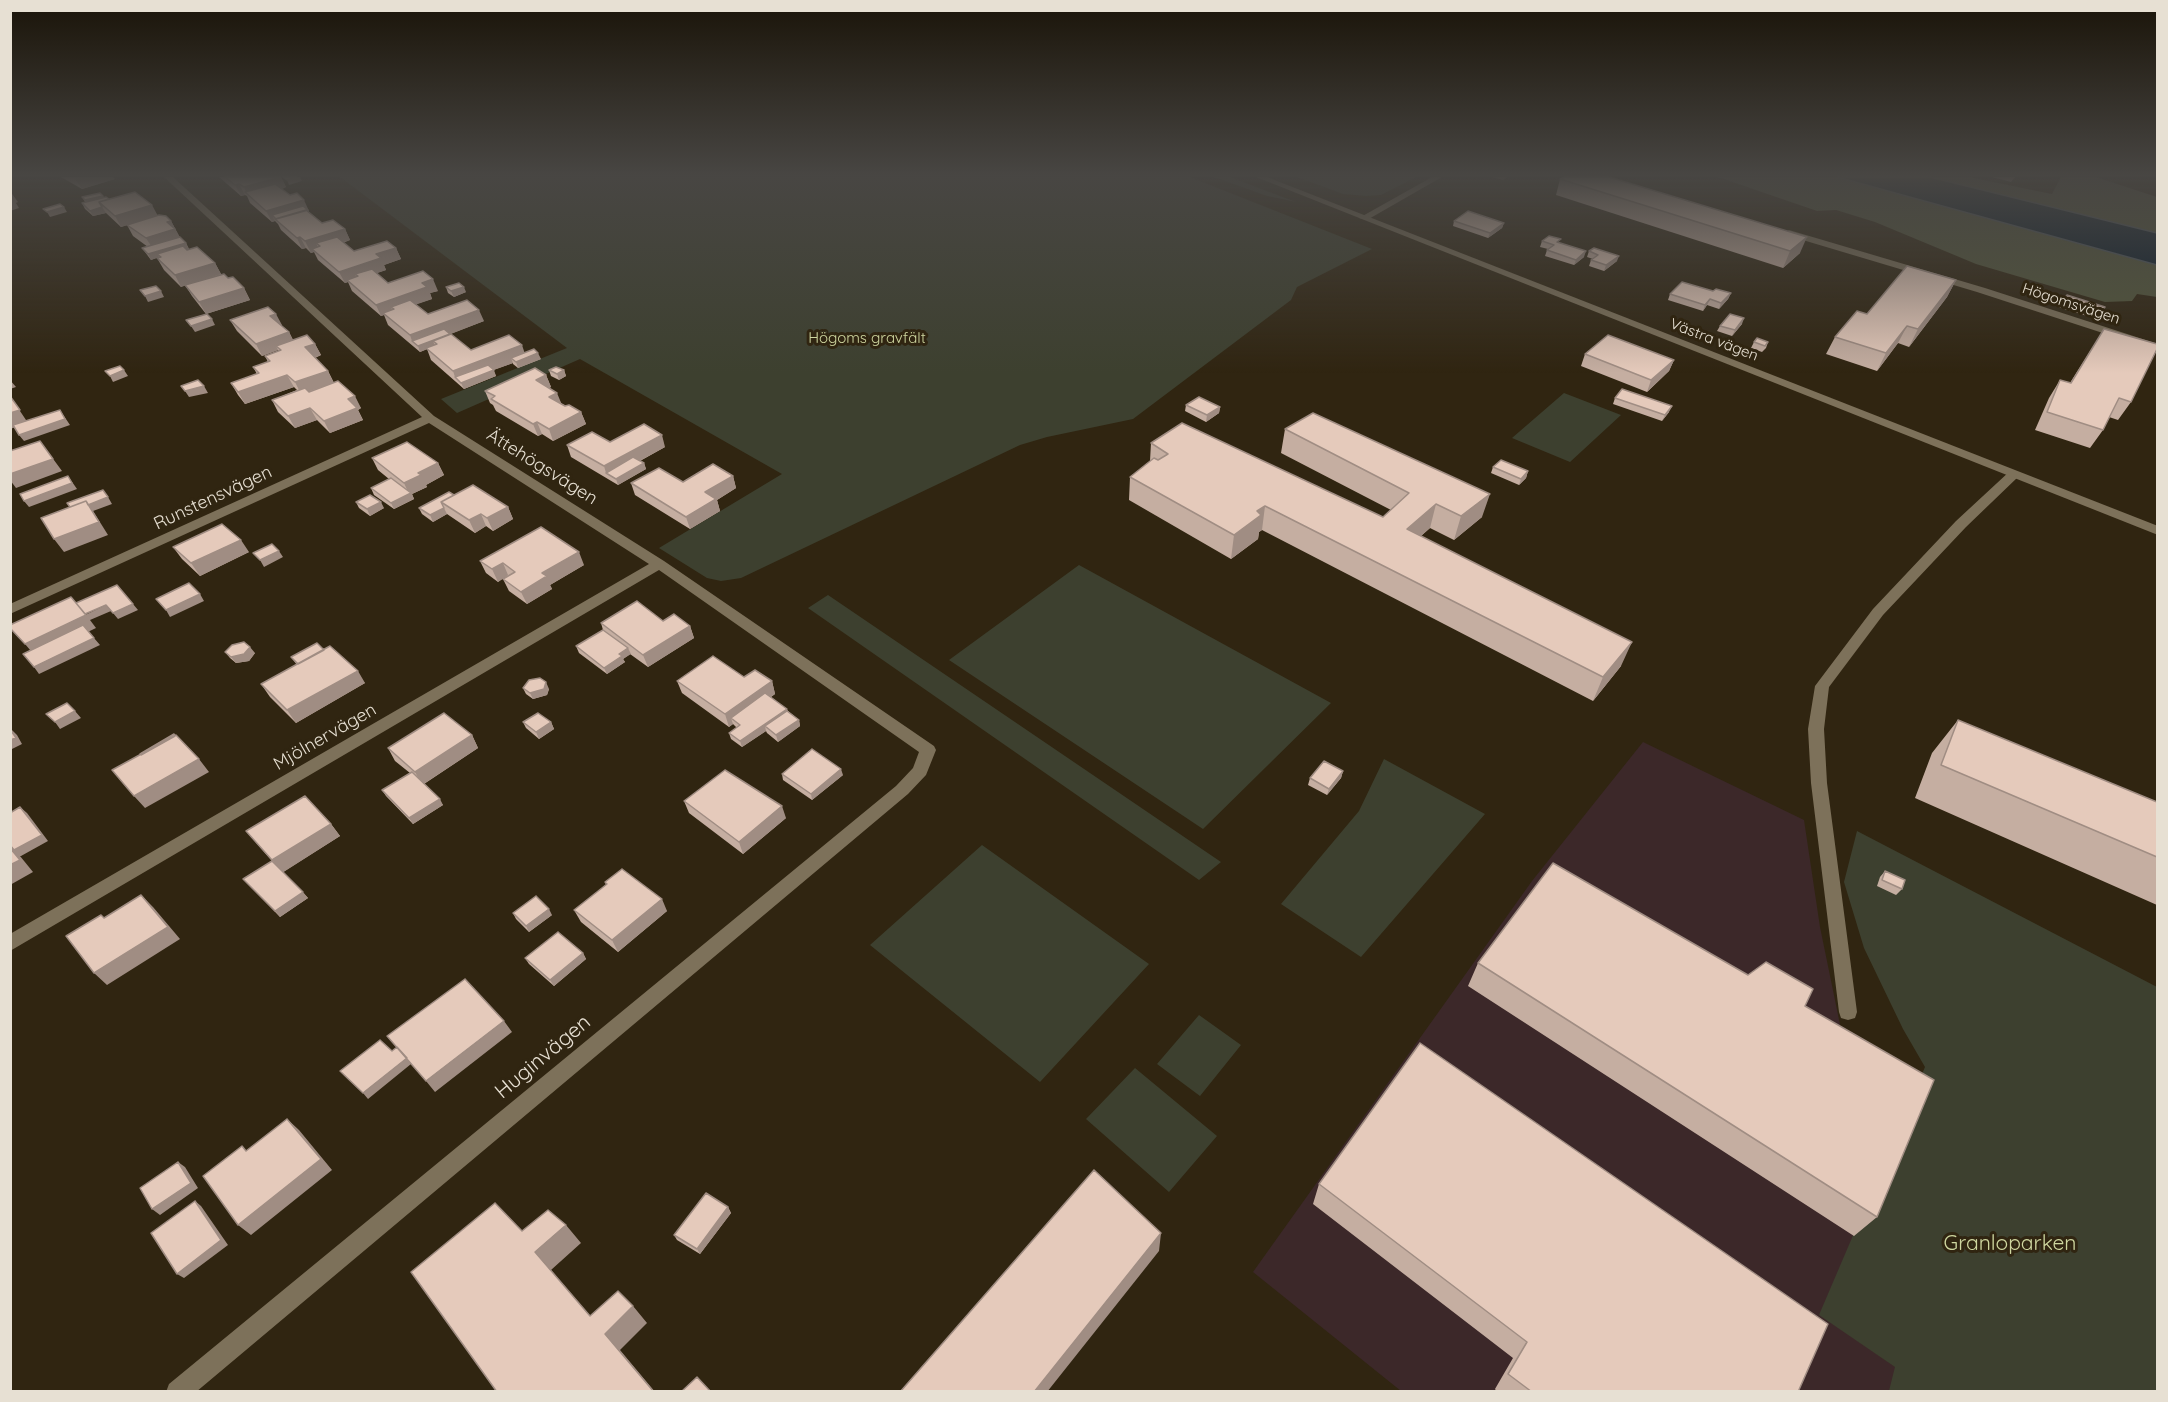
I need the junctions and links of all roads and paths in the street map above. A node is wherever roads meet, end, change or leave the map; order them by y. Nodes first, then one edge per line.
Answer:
1 (239, 242) edge
2 (1426, 242) edge
3 (1822, 242) edge
4 (2157, 348) edge
5 (430, 418) junction
6 (2014, 474) junction
7 (2157, 531) edge
8 (659, 564) junction
9 (12, 605) edge
10 (928, 750) joint
11 (10, 943) edge
12 (1848, 1012) dead end
13 (177, 1392) edge

1 - 5 street, Ättehögsvägen
2 - 6 street, Västra vägen
3 - 4 street, Högomsvägen
5 - 8 street, Ättehögsvägen
5 - 9 street, Runstensvägen
6 - 7 street, Västra vägen
6 - 12 street
8 - 10 street, Ättehögsvägen
8 - 11 street, Mjölnervägen
10 - 13 street, Huginvägen

